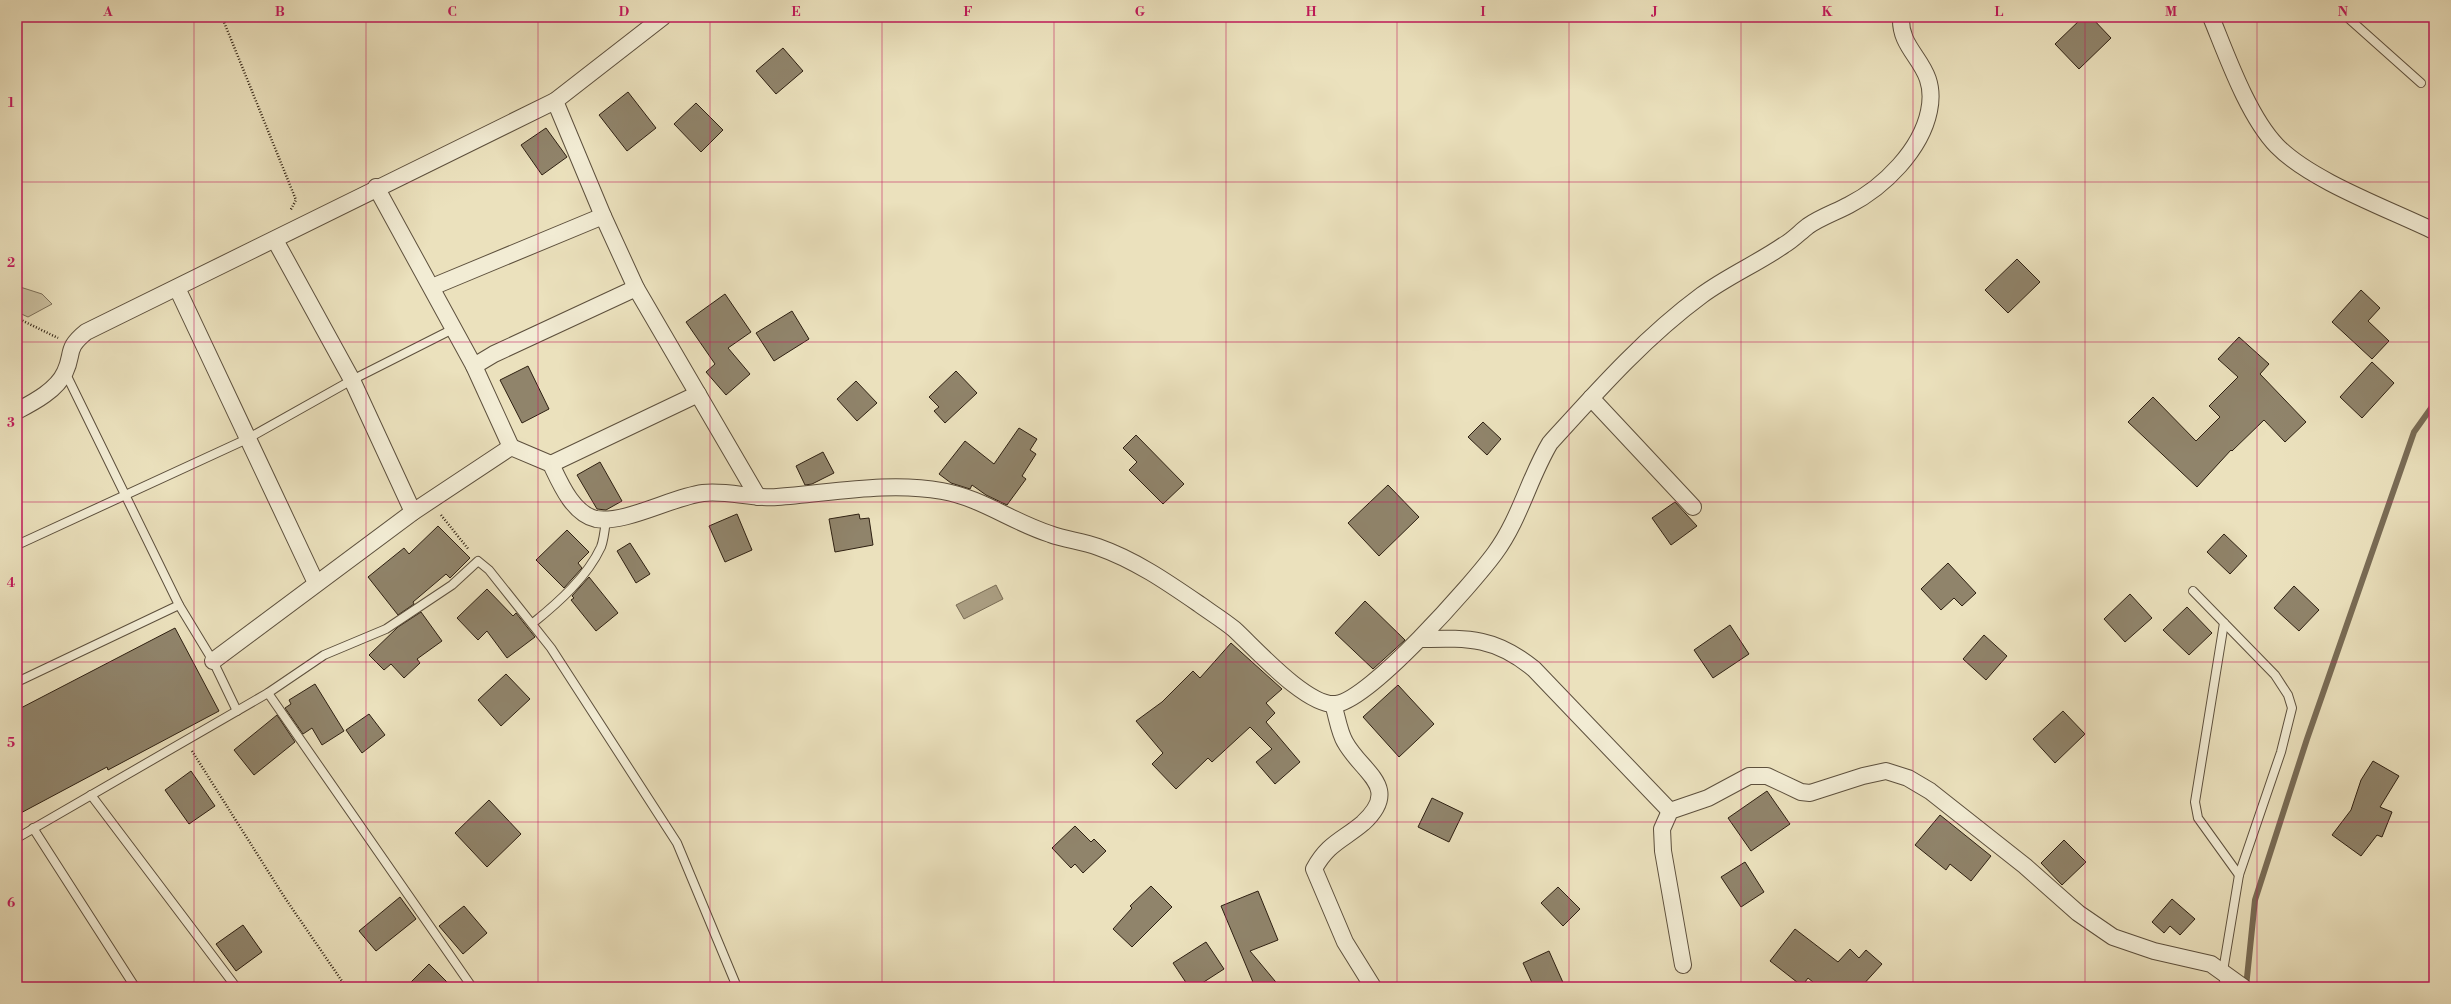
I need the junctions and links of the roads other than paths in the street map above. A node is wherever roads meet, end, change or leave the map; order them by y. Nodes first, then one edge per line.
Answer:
1 (663, 17) edge
2 (1901, 17) edge
3 (2210, 17) edge
4 (2347, 17) edge
5 (2421, 83) dead end
6 (555, 101) junction
7 (376, 187) junction
8 (603, 216) junction
9 (2434, 231) edge
10 (275, 240) junction
11 (177, 288) junction
12 (432, 288) junction
13 (636, 288) junction
14 (453, 329) junction
15 (474, 366) junction
16 (65, 372) junction
17 (352, 380) junction
18 (698, 394) junction
19 (1591, 398) junction
20 (17, 410) edge
21 (247, 439) junction
22 (511, 447) junction
23 (551, 464) junction
24 (125, 494) junction
25 (758, 497) junction
26 (1693, 507) dead end
27 (413, 512) junction
28 (606, 519) junction
29 (17, 545) edge
30 (316, 583) junction
31 (2193, 591) dead end
32 (180, 605) junction
33 (533, 622) junction
34 (2224, 623) junction
35 (1422, 639) junction
36 (213, 662) junction
37 (17, 682) edge
38 (268, 693) junction
39 (1333, 704) junction
40 (237, 711) junction
41 (91, 795) junction
42 (1670, 811) junction
43 (33, 828) junction
44 (17, 838) edge
45 (2239, 874) junction
46 (1683, 965) dead end
47 (2231, 981) edge
48 (135, 987) edge
49 (236, 987) edge
50 (472, 987) edge
51 (737, 987) edge
52 (1373, 987) edge

1 - 6 street
2 - 19 street
3 - 9 street
4 - 5 lane
6 - 7 street
6 - 8 street
7 - 10 street
7 - 12 street
8 - 12 street
8 - 13 street
10 - 11 street
10 - 17 street
11 - 16 street
11 - 21 street
12 - 14 street
13 - 15 street
13 - 18 street
14 - 15 street
14 - 17 lane
15 - 22 street
16 - 20 street
16 - 24 lane
17 - 21 lane
17 - 27 street
18 - 23 street
18 - 25 street
19 - 26 street
19 - 35 street
21 - 24 lane
21 - 30 street
22 - 23 street
22 - 27 street
23 - 28 street
24 - 29 lane
24 - 32 lane
25 - 28 street
25 - 39 street
27 - 30 street
28 - 33 lane
30 - 36 street
31 - 34 lane
32 - 36 lane
32 - 37 lane
33 - 38 lane
33 - 51 lane
34 - 45 lane
34 - 45 lane
35 - 39 street
35 - 42 street
36 - 40 lane
38 - 40 lane
38 - 50 lane
39 - 52 street
40 - 41 lane
41 - 43 lane
41 - 49 lane
42 - 46 street
42 - 47 street
43 - 44 lane
43 - 48 lane
45 - 47 lane

